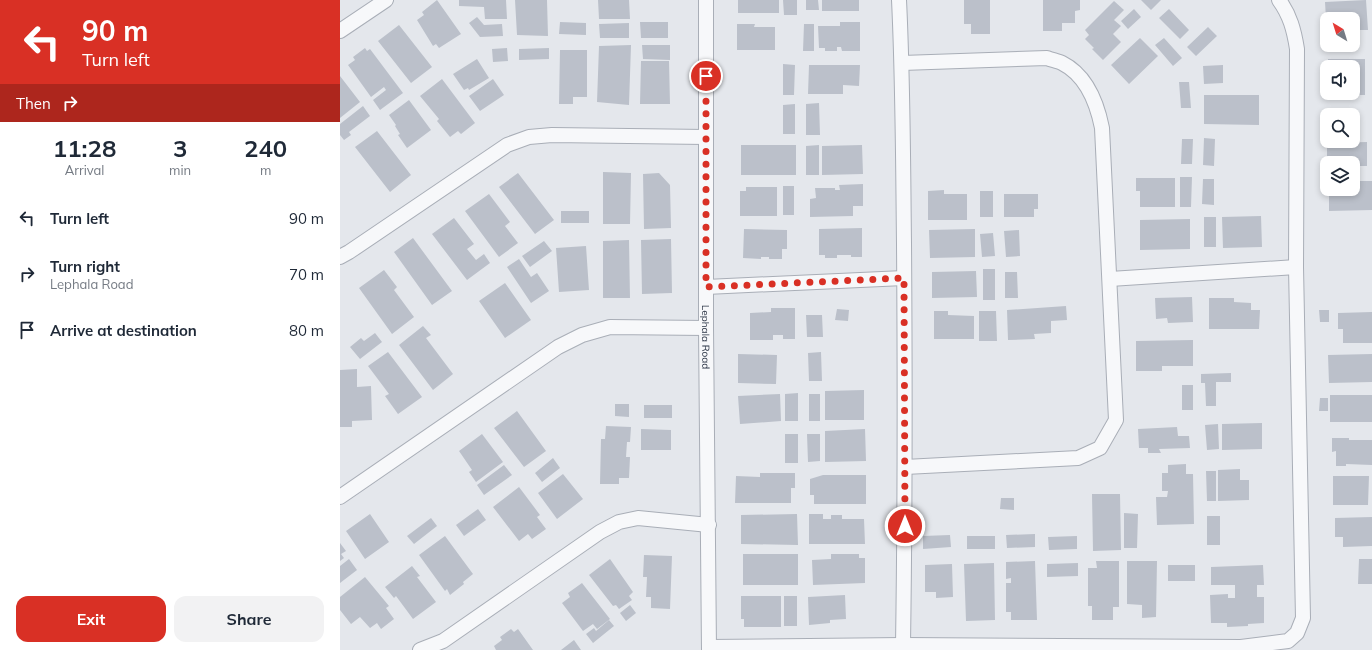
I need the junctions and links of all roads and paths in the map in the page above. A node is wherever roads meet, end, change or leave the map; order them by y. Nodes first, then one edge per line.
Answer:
1 (386, 0) edge
2 (706, 0) edge
3 (899, 0) edge
4 (1279, 0) edge
5 (340, 31) edge
6 (902, 63) junction
7 (706, 137) junction
8 (340, 257) edge
9 (1296, 267) junction
10 (904, 278) junction
11 (1110, 279) junction
12 (706, 287) junction
13 (706, 328) junction
14 (905, 467) junction
15 (340, 497) edge
16 (709, 525) junction
17 (904, 645) junction
18 (1241, 648) edge
19 (709, 649) edge
20 (420, 650) edge

1 - 5 street
2 - 7 street, Lephala Road
3 - 6 street
4 - 9 street
6 - 10 street
6 - 11 street
7 - 8 street
7 - 12 street, Lephala Road
9 - 11 street
9 - 18 street
10 - 12 street
10 - 14 street
11 - 14 street
12 - 13 street, Lephala Road
13 - 15 street
13 - 16 street, Lephala Road
14 - 17 street
16 - 19 street, Lephala Road
16 - 20 street
17 - 18 street
17 - 19 street

